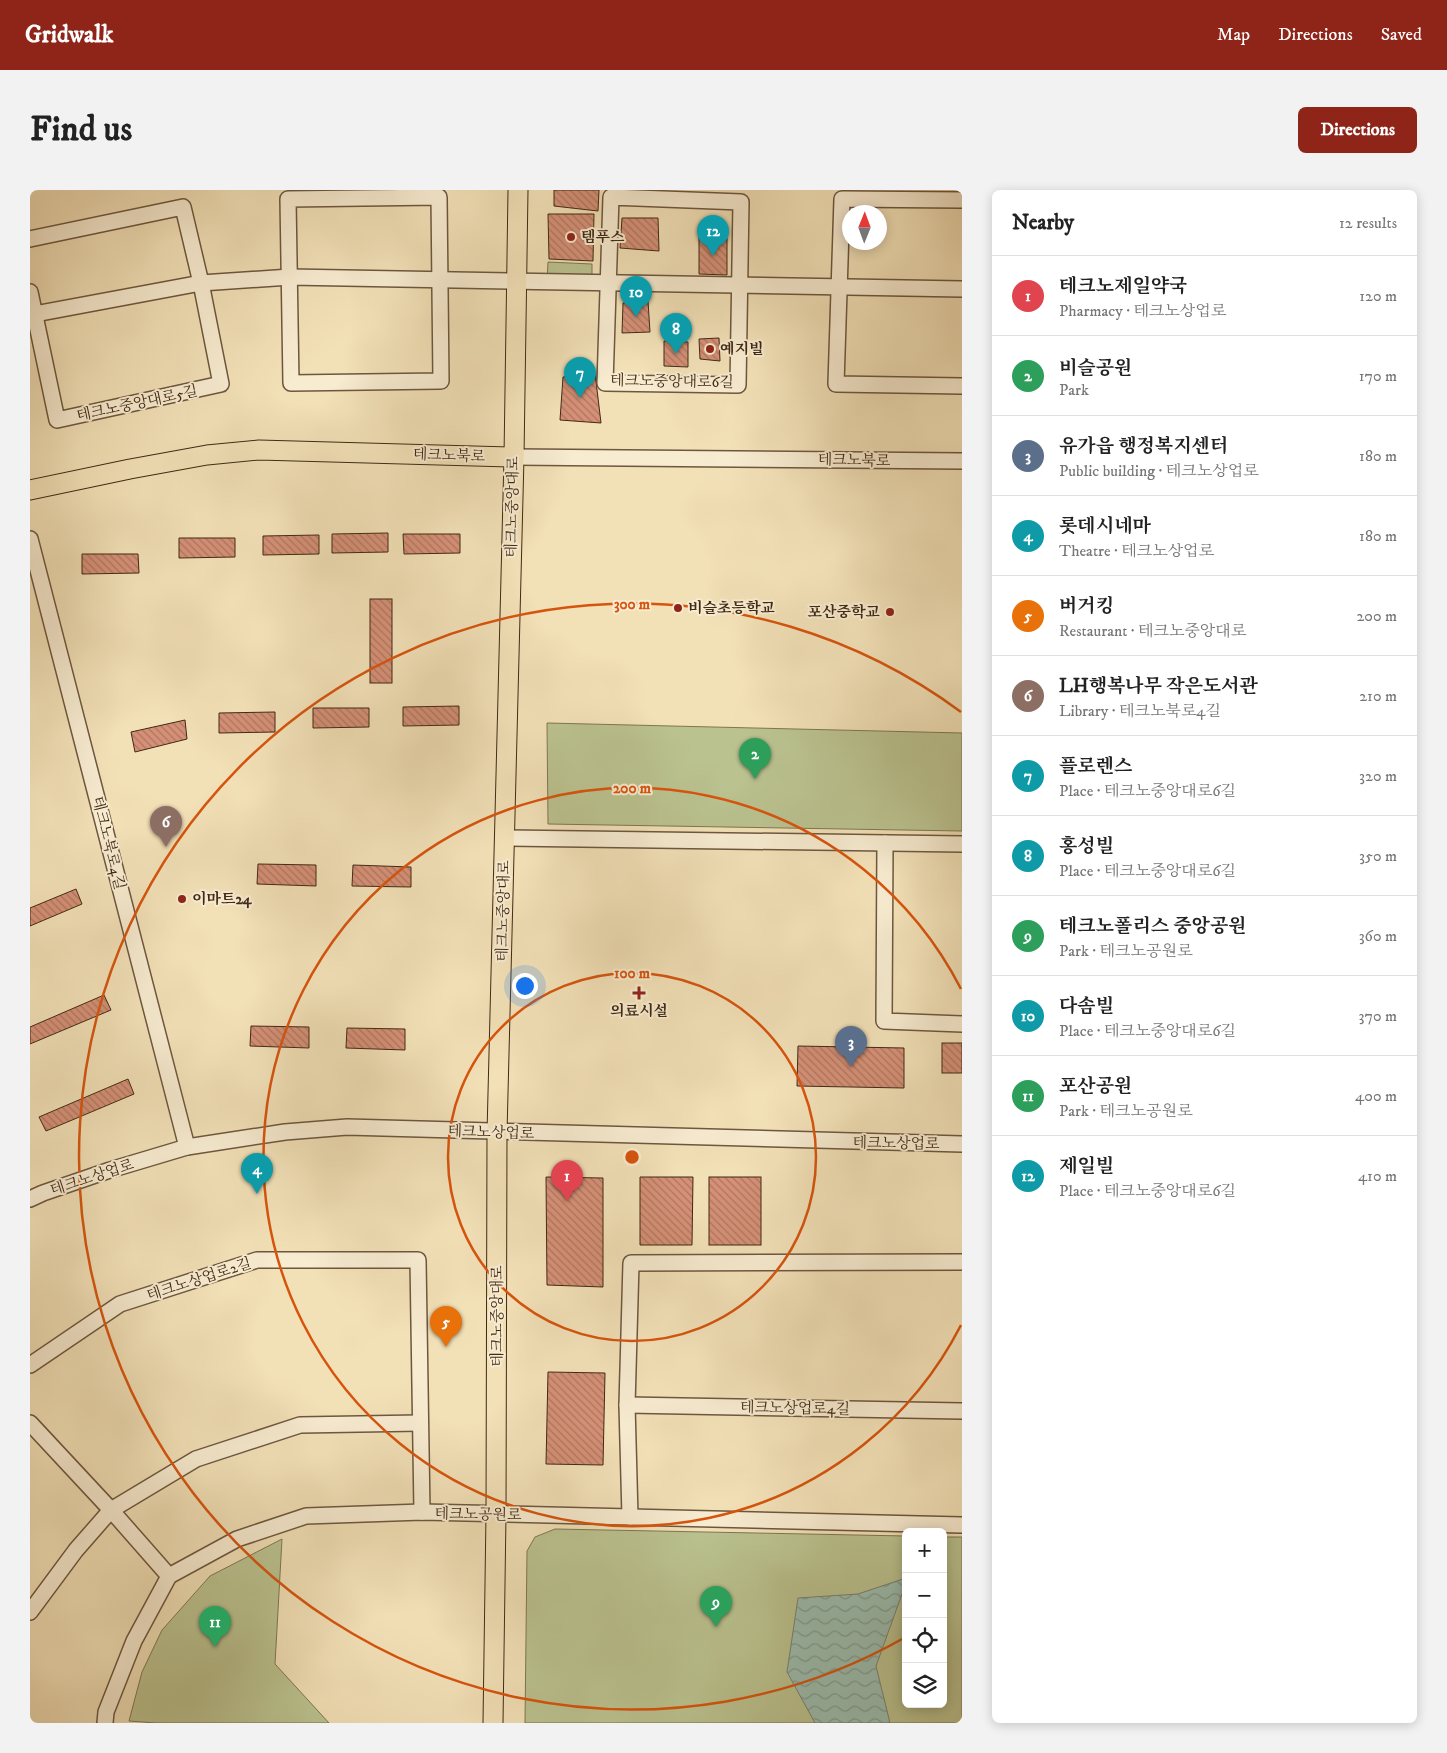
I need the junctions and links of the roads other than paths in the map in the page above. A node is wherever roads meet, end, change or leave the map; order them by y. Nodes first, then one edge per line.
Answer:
1 (518, 190) edge
2 (962, 200) edge
3 (30, 239) edge
4 (290, 277) junction
5 (440, 280) junction
6 (516, 281) junction
7 (607, 283) junction
8 (201, 284) junction
9 (740, 285) junction
10 (839, 287) junction
11 (962, 289) edge
12 (30, 292) edge
13 (32, 315) edge
14 (962, 386) edge
15 (514, 457) junction
16 (962, 461) edge
17 (30, 490) edge
18 (30, 538) edge
19 (505, 838) junction
20 (885, 843) junction
21 (962, 844) edge
22 (962, 1024) edge
23 (498, 1133) junction
24 (962, 1144) edge
25 (187, 1147) junction
26 (30, 1199) edge
27 (962, 1262) edge
28 (30, 1365) edge
29 (627, 1405) junction
30 (962, 1411) edge
31 (30, 1423) edge
32 (420, 1424) junction
33 (111, 1510) junction
34 (422, 1512) junction
35 (496, 1514) junction
36 (630, 1517) junction
37 (962, 1525) edge
38 (169, 1576) junction
39 (30, 1612) edge
40 (105, 1723) edge
41 (493, 1723) edge

1 - 6 main road, 테크노중앙대로
2 - 10 street
3 - 8 street, 테크노중앙대로5길
4 - 5 street
4 - 5 street
4 - 5 street
4 - 8 street
5 - 6 street
6 - 7 street
6 - 15 main road, 테크노중앙대로
7 - 9 street
7 - 9 street, 테크노중앙대로6길
7 - 9 street, 테크노중앙대로6길
8 - 13 street
8 - 13 street, 테크노중앙대로5길
9 - 10 street
10 - 11 street
10 - 14 street
12 - 13 street, 테크노중앙대로5길
15 - 16 street, 테크노북로
15 - 17 main road, 테크노북로
15 - 19 main road, 테크노중앙대로
18 - 25 street, 테크노북로4길
19 - 20 street
19 - 23 main road, 테크노중앙대로
20 - 21 street
20 - 22 street
23 - 24 street, 테크노상업로
23 - 25 street, 테크노상업로
23 - 35 main road, 테크노중앙대로
25 - 26 street, 테크노상업로
27 - 29 street
28 - 32 street, 테크노상업로2길
29 - 30 street, 테크노상업로4길
29 - 36 street
31 - 33 street
32 - 33 street
32 - 34 street
33 - 38 street
33 - 39 street
34 - 35 street, 테크노공원로
34 - 38 street, 테크노공원로
35 - 36 street, 테크노공원로
35 - 41 main road, 테크노중앙대로
36 - 37 street, 테크노공원로
38 - 40 street

